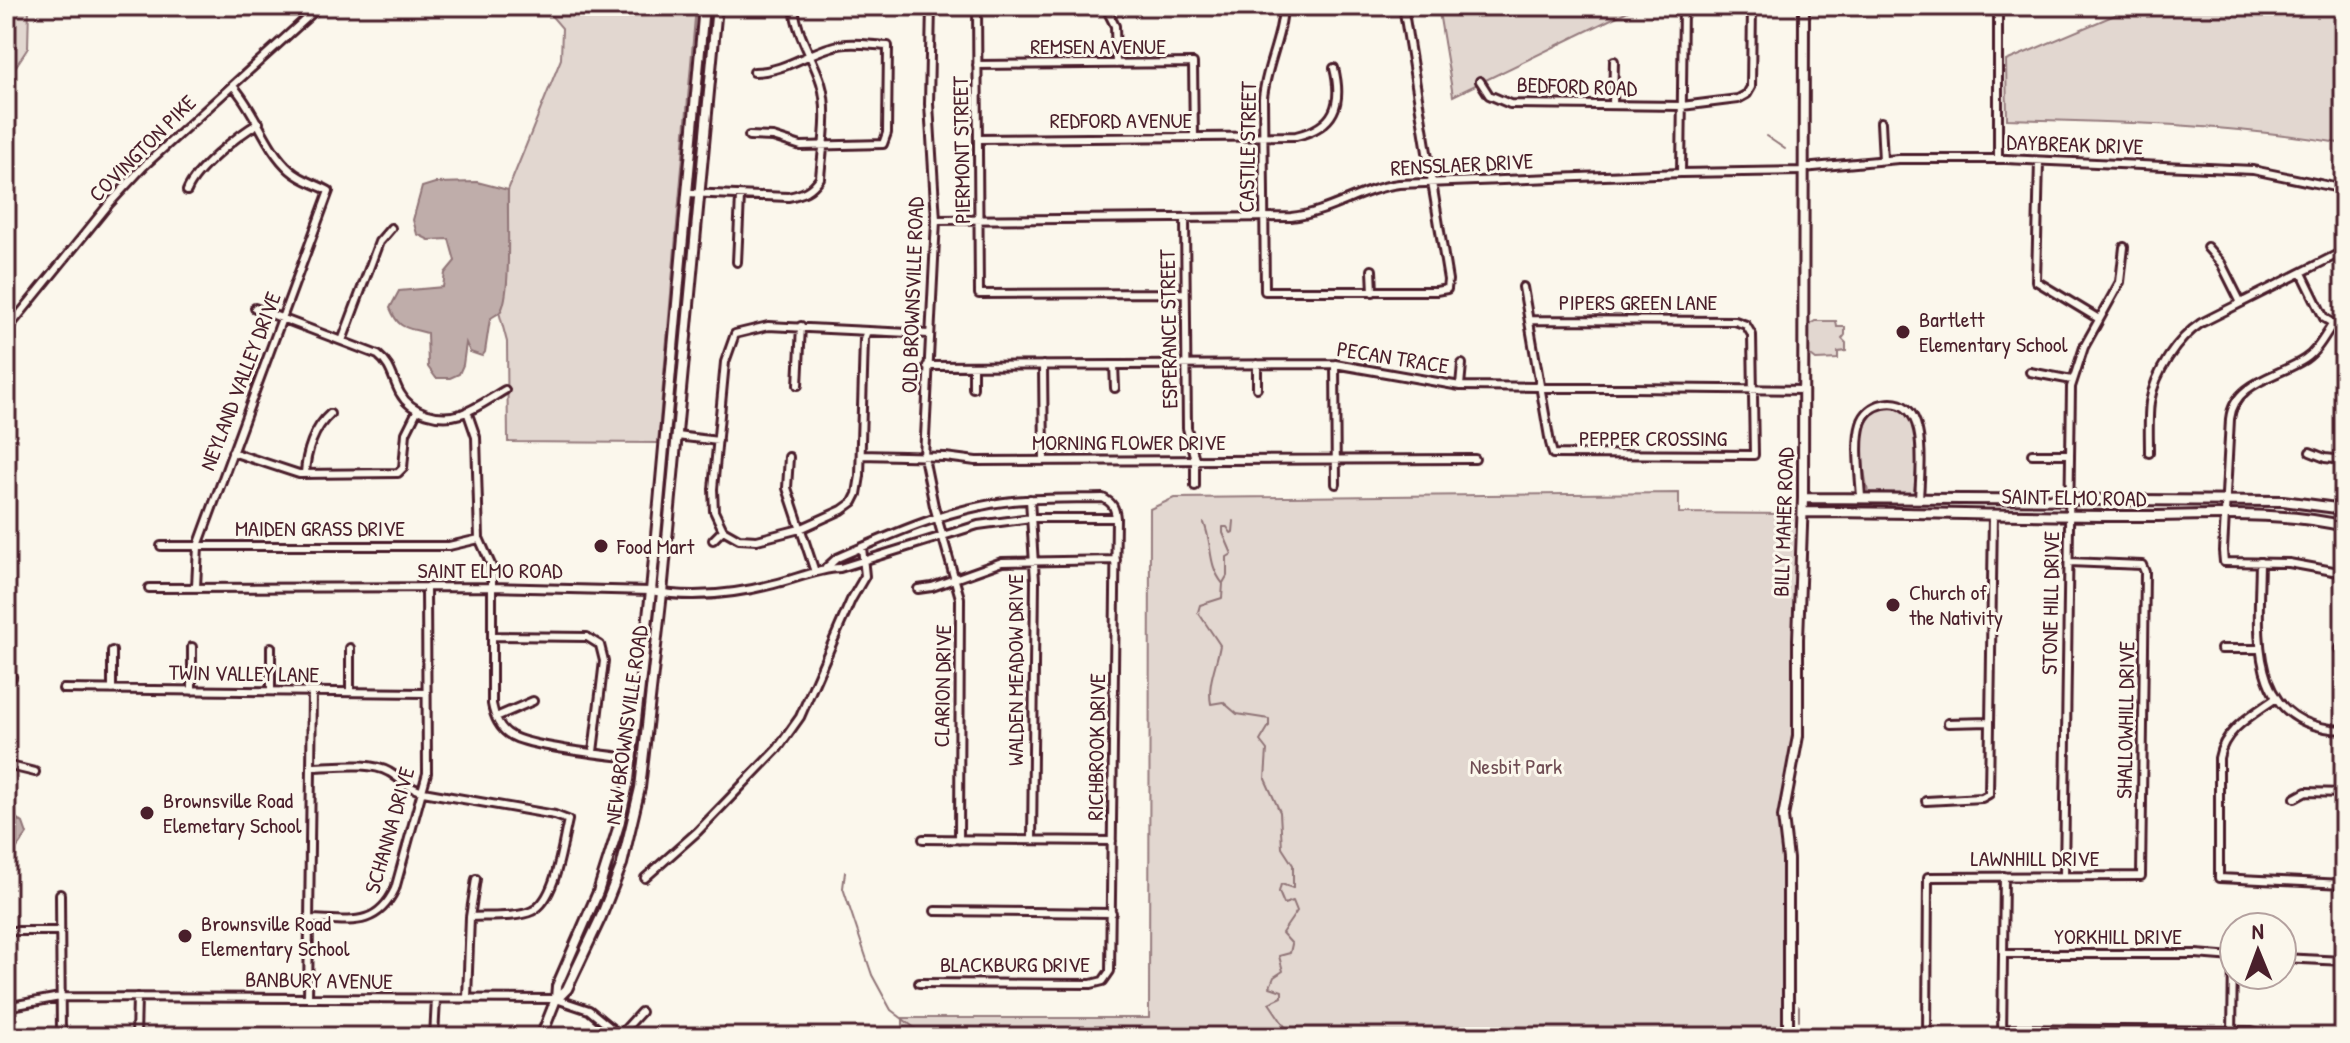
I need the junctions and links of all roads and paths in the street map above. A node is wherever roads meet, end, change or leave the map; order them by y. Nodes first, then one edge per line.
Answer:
1 (320, 6) edge
2 (704, 6) edge
3 (717, 6) edge
4 (794, 6) edge
5 (931, 6) edge
6 (977, 6) edge
7 (1105, 6) edge
8 (1283, 6) edge
9 (1403, 6) edge
10 (1683, 6) edge
11 (1752, 6) edge
12 (1804, 6) edge
13 (1998, 6) edge
14 (809, 56) junction
15 (1614, 61) dead end
16 (1116, 64) junction
17 (977, 65) junction
18 (1334, 68) dead end
19 (754, 72) dead end
20 (1480, 81) dead end
21 (233, 86) junction
22 (1613, 105) junction
23 (1682, 106) junction
24 (1881, 122) dead end
25 (259, 123) junction
26 (749, 136) dead end
27 (1263, 137) junction
28 (1194, 138) junction
29 (979, 139) junction
30 (822, 146) junction
31 (1998, 159) junction
32 (1883, 160) junction
33 (2039, 161) junction
34 (1803, 170) junction
35 (1681, 173) junction
36 (1432, 183) junction
37 (2344, 189) edge
38 (187, 191) dead end
39 (687, 193) junction
40 (699, 194) junction
41 (740, 197) junction
42 (1185, 218) junction
43 (1263, 218) junction
44 (980, 219) junction
45 (936, 220) junction
46 (391, 228) dead end
47 (2124, 247) dead end
48 (2207, 247) dead end
49 (2344, 251) edge
50 (737, 262) dead end
51 (1372, 270) dead end
52 (2302, 273) junction
53 (1523, 287) dead end
54 (1373, 292) junction
55 (1185, 293) junction
56 (2241, 303) junction
57 (255, 308) dead end
58 (283, 319) junction
59 (2099, 319) junction
60 (1529, 320) junction
61 (2332, 325) junction
62 (801, 326) junction
63 (2344, 330) edge
64 (6, 331) edge
65 (867, 331) junction
66 (929, 334) junction
67 (342, 341) junction
68 (1257, 364) junction
69 (1335, 364) junction
70 (1462, 364) dead end
71 (1043, 365) junction
72 (1114, 365) junction
73 (1186, 365) junction
74 (927, 366) junction
75 (973, 366) junction
76 (2030, 372) dead end
77 (2072, 380) junction
78 (798, 385) dead end
79 (1460, 386) junction
80 (1540, 387) junction
81 (973, 388) dead end
82 (1115, 388) dead end
83 (1257, 388) dead end
84 (1753, 389) junction
85 (505, 390) dead end
86 (1804, 390) junction
87 (417, 411) junction
88 (467, 411) junction
89 (330, 414) dead end
90 (677, 436) junction
91 (718, 441) junction
92 (232, 452) junction
93 (2310, 452) dead end
94 (2149, 453) dead end
95 (2032, 454) dead end
96 (2069, 454) junction
97 (861, 455) junction
98 (789, 457) dead end
99 (924, 457) junction
100 (1335, 459) junction
101 (1475, 459) dead end
102 (1195, 460) junction
103 (2344, 460) edge
104 (1044, 461) junction
105 (305, 474) junction
106 (1336, 484) dead end
107 (1195, 486) dead end
108 (1803, 498) junction
109 (1864, 498) junction
110 (1030, 499) junction
111 (1908, 499) junction
112 (1919, 499) junction
113 (2069, 500) junction
114 (2226, 500) junction
115 (2344, 509) edge
116 (1803, 512) junction
117 (1868, 512) junction
118 (1908, 512) junction
119 (1993, 514) junction
120 (2223, 515) junction
121 (938, 516) junction
122 (2069, 516) junction
123 (1031, 518) junction
124 (1116, 518) junction
125 (2344, 526) edge
126 (800, 529) junction
127 (723, 530) junction
128 (942, 535) junction
129 (479, 539) junction
130 (713, 540) dead end
131 (161, 546) dead end
132 (198, 546) junction
133 (862, 547) junction
134 (865, 560) junction
135 (1116, 560) junction
136 (1034, 561) junction
137 (2069, 562) junction
138 (2260, 562) junction
139 (826, 568) junction
140 (815, 572) junction
141 (2344, 573) edge
142 (956, 578) junction
143 (196, 587) junction
144 (492, 587) junction
145 (149, 588) dead end
146 (426, 588) junction
147 (918, 589) dead end
148 (651, 591) junction
149 (662, 593) junction
150 (492, 636) junction
151 (192, 647) dead end
152 (271, 647) dead end
153 (350, 648) dead end
154 (2221, 649) dead end
155 (2260, 649) junction
156 (112, 651) dead end
157 (63, 689) dead end
158 (112, 690) junction
159 (192, 691) junction
160 (271, 691) junction
161 (312, 692) junction
162 (350, 692) junction
163 (425, 693) junction
164 (2276, 698) junction
165 (533, 701) dead end
166 (496, 717) junction
167 (1990, 722) junction
168 (1948, 723) dead end
169 (2344, 730) edge
170 (593, 752) junction
171 (632, 758) junction
172 (6, 765) edge
173 (312, 767) junction
174 (35, 772) dead end
175 (423, 792) junction
176 (2344, 793) edge
177 (2295, 798) dead end
178 (1926, 801) dead end
179 (923, 839) dead end
180 (959, 840) junction
181 (1032, 840) junction
182 (1112, 841) junction
183 (2004, 876) junction
184 (2064, 876) junction
185 (2141, 876) joint
186 (645, 878) dead end
187 (476, 879) dead end
188 (2344, 884) edge
189 (60, 894) dead end
190 (935, 911) dead end
191 (1112, 913) junction
192 (470, 917) junction
193 (310, 919) junction
194 (6, 931) edge
195 (60, 931) junction
196 (2003, 954) junction
197 (2218, 956) edge
198 (2298, 959) edge
199 (2344, 961) edge
200 (1108, 975) joint
201 (919, 983) dead end
202 (2233, 991) edge
203 (60, 997) junction
204 (137, 997) junction
205 (308, 998) junction
206 (467, 998) junction
207 (436, 999) junction
208 (556, 999) junction
209 (6, 1007) edge
210 (641, 1012) dead end
211 (2002, 1033) edge
212 (2232, 1034) edge
213 (2270, 1035) dead end
214 (621, 1036) edge
215 (61, 1037) edge
216 (136, 1037) edge
217 (434, 1037) edge
218 (541, 1037) edge
219 (1788, 1037) edge
220 (1927, 1037) edge

1 - 21 street, COVINGTON PIKE
2 - 39 main road, NEW BROWNSVILLE ROAD
3 - 40 main road, NEW BROWNSVILLE ROAD
4 - 14 street
5 - 45 street, OLD BROWNSVILLE ROAD
6 - 17 street, PIERMONT STREET
7 - 16 street
8 - 27 street, CASTILE STREET
9 - 36 street
10 - 23 street
11 - 23 street, BEDFORD ROAD
12 - 34 main road, BILLY MAHER ROAD
13 - 31 street
14 - 19 street
14 - 30 street
14 - 30 street
15 - 22 street
16 - 17 street, REMSEN AVENUE
16 - 28 street, REMSEN AVENUE
17 - 29 street, PIERMONT STREET
18 - 27 street, REDFORD AVENUE
20 - 22 street, BEDFORD ROAD
21 - 25 street
21 - 64 street, COVINGTON PIKE
22 - 23 street, BEDFORD ROAD
23 - 35 street
24 - 32 street
25 - 38 street
25 - 58 street, NEYLAND VALLEY DRIVE
26 - 30 street
27 - 28 street, REDFORD AVENUE
27 - 43 street, CASTILE STREET
28 - 29 street, REDFORD AVENUE
29 - 44 street, PIERMONT STREET
30 - 41 street
31 - 32 street, DAYBREAK DRIVE
31 - 33 street, DAYBREAK DRIVE
32 - 34 street, DAYBREAK DRIVE
33 - 37 street, DAYBREAK DRIVE
33 - 59 street
34 - 35 street, RENSSLAER DRIVE
34 - 86 main road, BILLY MAHER ROAD
35 - 36 street, RENSSLAER DRIVE
36 - 43 street, RENSSLAER DRIVE
36 - 54 street
39 - 40 street
39 - 148 main road, NEW BROWNSVILLE ROAD
40 - 41 street
40 - 90 main road, NEW BROWNSVILLE ROAD
41 - 50 street
42 - 43 street, RENSSLAER DRIVE
42 - 44 street, RENSSLAER DRIVE
42 - 55 street, ESPERANCE STREET
43 - 54 street, CASTILE STREET
44 - 45 street, RENSSLAER DRIVE
44 - 55 street, PIERMONT STREET
45 - 66 street, OLD BROWNSVILLE ROAD
46 - 67 street
47 - 59 street, STONE HILL DRIVE
48 - 56 street
49 - 52 street
51 - 54 street
52 - 56 street
52 - 61 street
53 - 60 street
55 - 73 street, ESPERANCE STREET
56 - 94 street
57 - 58 street
58 - 67 street
58 - 92 street, NEYLAND VALLEY DRIVE
59 - 77 street, STONE HILL DRIVE
60 - 80 street
60 - 84 street, PIPERS GREEN LANE
61 - 63 street
61 - 114 street
62 - 65 street
62 - 78 street
62 - 91 street
65 - 66 street
65 - 97 street
66 - 74 street, OLD BROWNSVILLE ROAD
67 - 87 street
68 - 69 street, PECAN TRACE
68 - 73 street, PECAN TRACE
68 - 83 street
69 - 79 street, PECAN TRACE
69 - 100 street
70 - 79 street
71 - 72 street, PECAN TRACE
71 - 75 street, PECAN TRACE
71 - 104 street
72 - 73 street, PECAN TRACE
72 - 82 street
73 - 102 street, ESPERANCE STREET
74 - 75 street, PECAN TRACE
74 - 99 street, OLD BROWNSVILLE ROAD
75 - 81 street
76 - 77 street
77 - 96 street, STONE HILL DRIVE
79 - 80 street, PECAN TRACE
80 - 84 street, PECAN TRACE
80 - 84 street, PEPPER CROSSING
84 - 86 street, PECAN TRACE
85 - 88 street
86 - 108 main road, BILLY MAHER ROAD
87 - 88 street
87 - 105 street
88 - 129 street
89 - 105 street
90 - 91 street
90 - 149 main road, NEW BROWNSVILLE ROAD
91 - 127 street
92 - 105 street
92 - 132 street, NEYLAND VALLEY DRIVE
93 - 103 street
95 - 96 street
96 - 113 street, STONE HILL DRIVE
97 - 99 street, MORNING FLOWER DRIVE
97 - 126 street
98 - 126 street
99 - 104 street, MORNING FLOWER DRIVE
99 - 121 street, OLD BROWNSVILLE ROAD
100 - 101 street, MORNING FLOWER DRIVE
100 - 102 street, MORNING FLOWER DRIVE
100 - 106 street
102 - 104 street, MORNING FLOWER DRIVE
102 - 107 street, ESPERANCE STREET
108 - 109 main road, SAINT ELMO ROAD
108 - 116 main road, BILLY MAHER ROAD
109 - 111 main road, SAINT ELMO ROAD
109 - 112 street
109 - 117 main road
110 - 121 street, SAINT ELMO ROAD
110 - 123 street, WALDEN MEADOW DRIVE
110 - 124 street, SAINT ELMO ROAD
111 - 112 main road, SAINT ELMO ROAD
111 - 118 main road
112 - 113 main road, SAINT ELMO ROAD
113 - 114 main road, SAINT ELMO ROAD
113 - 122 street, STONE HILL DRIVE
114 - 115 main road, SAINT ELMO ROAD
114 - 120 street
116 - 117 main road, SAINT ELMO ROAD
116 - 219 main road, BILLY MAHER ROAD
117 - 118 main road, SAINT ELMO ROAD
118 - 119 main road, SAINT ELMO ROAD
119 - 122 main road, SAINT ELMO ROAD
119 - 167 street
120 - 122 main road, SAINT ELMO ROAD
120 - 125 main road, SAINT ELMO ROAD
120 - 138 street
121 - 128 street, OLD BROWNSVILLE ROAD
121 - 133 street, SAINT ELMO ROAD
122 - 137 street, STONE HILL DRIVE
123 - 124 street, SAINT ELMO ROAD
123 - 128 street, SAINT ELMO ROAD
123 - 136 street, WALDEN MEADOW DRIVE
124 - 135 street, RICHBROOK DRIVE
126 - 127 street
126 - 140 street
127 - 130 street
128 - 134 street, SAINT ELMO ROAD
128 - 142 street, CLARION DRIVE
129 - 132 street, MAIDEN GRASS DRIVE
129 - 144 street
131 - 132 street, MAIDEN GRASS DRIVE
132 - 143 street, NEYLAND VALLEY DRIVE
133 - 134 street
133 - 139 street, SAINT ELMO ROAD
134 - 139 street, SAINT ELMO ROAD
134 - 186 street
135 - 136 street
135 - 182 street, RICHBROOK DRIVE
136 - 142 street
136 - 181 street, WALDEN MEADOW DRIVE
137 - 184 street, STONE HILL DRIVE
137 - 185 street, SHALLOWHILL DRIVE
138 - 141 street
138 - 155 street
139 - 140 street, SAINT ELMO ROAD
140 - 149 street, SAINT ELMO ROAD
142 - 147 street
142 - 180 street, CLARION DRIVE
143 - 145 street, SAINT ELMO ROAD
143 - 146 street, SAINT ELMO ROAD
144 - 146 street, SAINT ELMO ROAD
144 - 148 street, SAINT ELMO ROAD
144 - 150 street
146 - 163 street, SCHANNA DRIVE
148 - 149 street, SAINT ELMO ROAD
148 - 171 main road, NEW BROWNSVILLE ROAD
149 - 208 main road, NEW BROWNSVILLE ROAD
150 - 166 street
150 - 170 street
151 - 159 street
152 - 160 street
153 - 162 street
154 - 155 street
155 - 164 street
156 - 158 street
157 - 158 street, TWIN VALLEY LANE
158 - 159 street, TWIN VALLEY LANE
159 - 160 street, TWIN VALLEY LANE
160 - 161 street, TWIN VALLEY LANE
161 - 162 street, TWIN VALLEY LANE
161 - 173 street
162 - 163 street, TWIN VALLEY LANE
163 - 175 street, SCHANNA DRIVE
164 - 169 street
164 - 188 street
165 - 166 street
166 - 170 street
167 - 168 street
167 - 178 street
170 - 171 street
171 - 208 main road, NEW BROWNSVILLE ROAD
172 - 174 street
173 - 175 street
173 - 193 street
175 - 192 street
175 - 193 street, SCHANNA DRIVE
176 - 177 street
179 - 180 street
180 - 181 street
181 - 182 street
182 - 191 street, RICHBROOK DRIVE
183 - 184 street, LAWNHILL DRIVE
183 - 196 street
183 - 220 street, LAWNHILL DRIVE
184 - 185 street, LAWNHILL DRIVE
187 - 192 street
189 - 195 street
190 - 191 street
191 - 200 street, RICHBROOK DRIVE
192 - 206 street
193 - 205 street
194 - 195 street
195 - 203 street
196 - 197 street, YORKHILL DRIVE
196 - 211 street
198 - 199 street
200 - 201 street, BLACKBURG DRIVE
202 - 212 street
203 - 204 street, BANBURY AVENUE
203 - 209 street, BANBURY AVENUE
203 - 215 street
204 - 205 street, BANBURY AVENUE
204 - 216 street
205 - 207 street, BANBURY AVENUE
206 - 207 street, BANBURY AVENUE
206 - 208 street, BANBURY AVENUE
207 - 217 street
208 - 214 street, BANBURY AVENUE
208 - 218 main road
210 - 214 street
211 - 212 street
212 - 213 street

